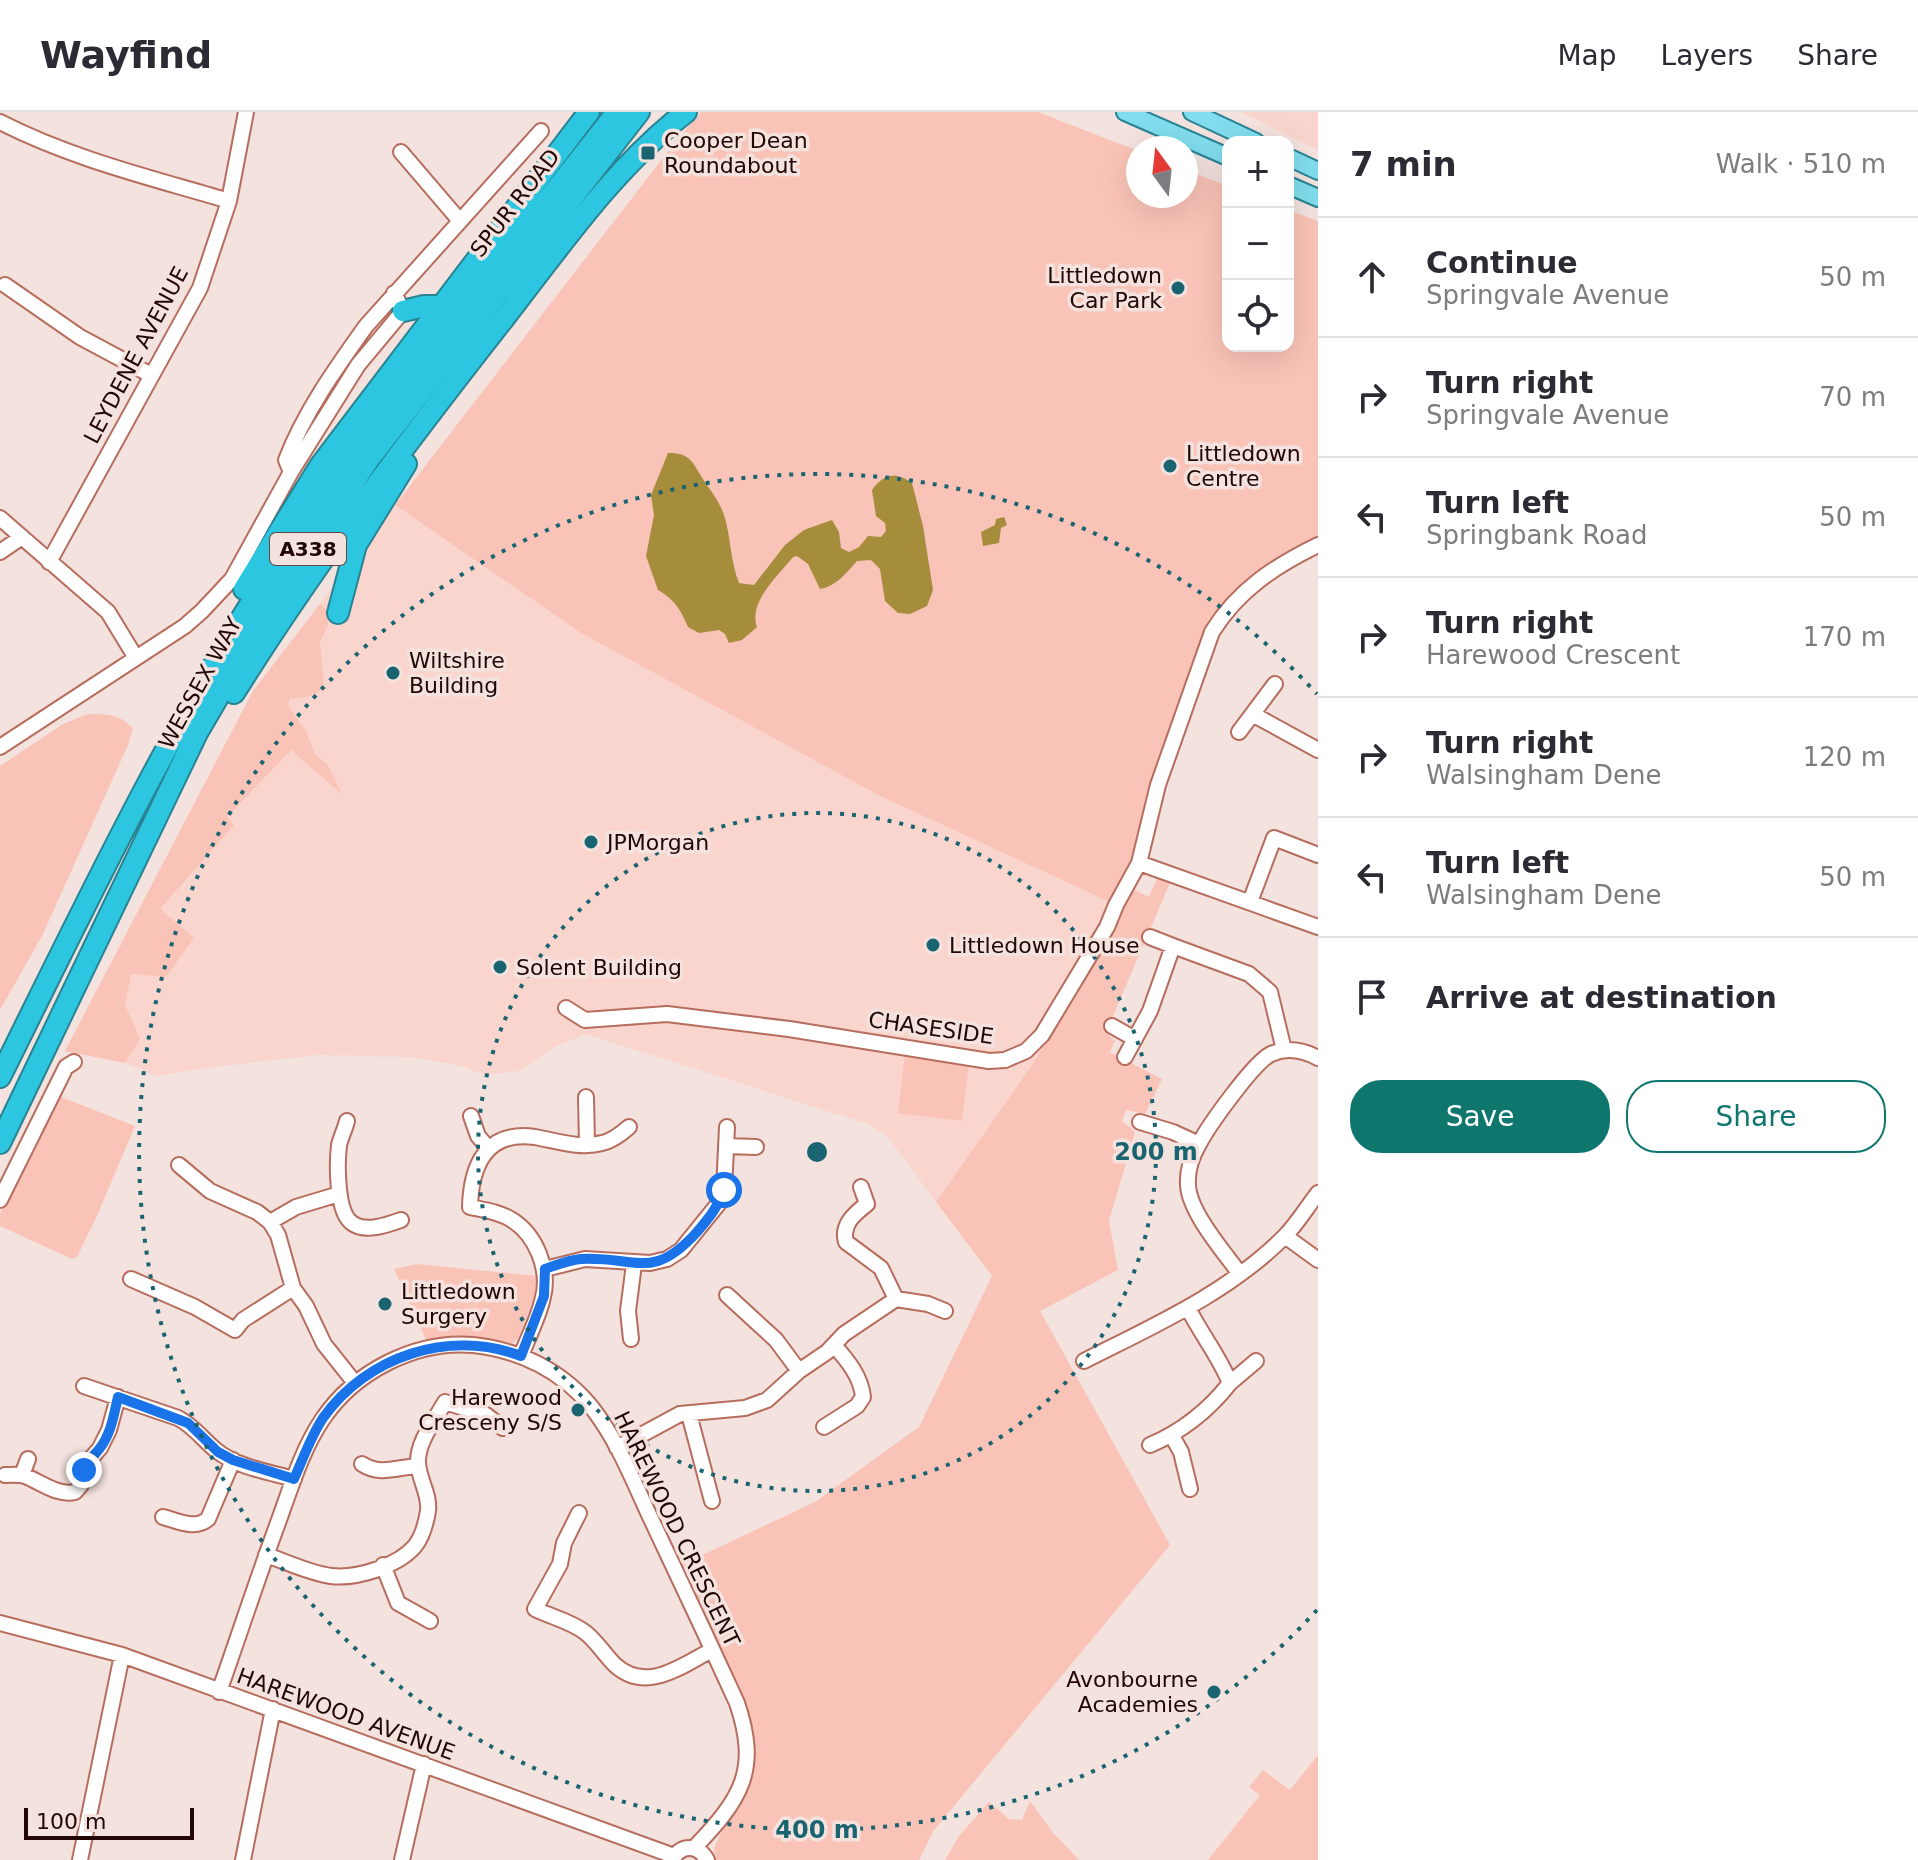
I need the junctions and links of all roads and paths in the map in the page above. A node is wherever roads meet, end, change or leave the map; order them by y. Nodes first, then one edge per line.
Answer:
1 (246, 112) edge
2 (589, 112) edge
3 (617, 112) edge
4 (639, 112) edge
5 (686, 112) edge
6 (1125, 112) edge
7 (1192, 112) edge
8 (0, 122) edge
9 (541, 131) dead end
10 (1243, 136) edge
11 (401, 152) dead end
12 (1222, 154) edge
13 (1294, 160) edge
14 (1318, 171) edge
15 (1294, 188) edge
16 (1318, 198) edge
17 (229, 201) junction
18 (460, 221) junction
19 (5, 285) dead end
20 (481, 286) joint
21 (512, 291) junction
22 (398, 302) junction
23 (441, 306) junction
24 (151, 375) junction
25 (0, 518) edge
26 (22, 537) junction
27 (1318, 545) edge
28 (0, 552) edge
29 (49, 562) junction
30 (338, 613) dead end
31 (136, 658) junction
32 (1275, 684) dead end
33 (1254, 715) junction
34 (1239, 732) dead end
35 (0, 747) edge
36 (1318, 750) edge
37 (145, 789) junction
38 (1318, 855) edge
39 (1139, 863) junction
40 (1250, 902) junction
41 (1318, 927) edge
42 (1150, 937) dead end
43 (1173, 946) junction
44 (566, 1008) dead end
45 (1112, 1026) dead end
46 (1135, 1039) junction
47 (1284, 1050) junction
48 (1125, 1057) dead end
49 (1318, 1058) edge
50 (74, 1062) dead end
51 (0, 1077) edge
52 (586, 1097) dead end
53 (471, 1116) dead end
54 (347, 1121) dead end
55 (1140, 1122) dead end
56 (629, 1127) dead end
57 (727, 1127) dead end
58 (0, 1143) edge
59 (1199, 1144) junction
60 (587, 1145) junction
61 (727, 1146) junction
62 (756, 1147) dead end
63 (489, 1149) junction
64 (179, 1165) dead end
65 (861, 1187) dead end
66 (1318, 1193) edge
67 (339, 1194) junction
68 (0, 1200) edge
69 (867, 1204) junction
70 (882, 1205) dead end
71 (454, 1206) dead end
72 (470, 1207) junction
73 (401, 1220) dead end
74 (270, 1222) junction
75 (1285, 1236) junction
76 (1318, 1260) edge
77 (634, 1264) junction
78 (545, 1269) junction
79 (1240, 1274) junction
80 (131, 1279) dead end
81 (293, 1288) junction
82 (896, 1299) junction
83 (1188, 1308) junction
84 (945, 1311) dead end
85 (727, 1318) dead end
86 (631, 1339) dead end
87 (834, 1345) junction
88 (521, 1356) junction
89 (1084, 1361) dead end
90 (1256, 1361) dead end
91 (799, 1371) junction
92 (355, 1383) junction
93 (1230, 1383) junction
94 (445, 1385) dead end
95 (84, 1386) dead end
96 (118, 1397) junction
97 (445, 1402) junction
98 (847, 1413) junction
99 (689, 1414) junction
100 (824, 1427) dead end
101 (503, 1428) dead end
102 (855, 1428) dead end
103 (1172, 1436) junction
104 (1150, 1445) dead end
105 (617, 1448) junction
106 (28, 1459) dead end
107 (233, 1460) junction
108 (362, 1464) dead end
109 (418, 1466) junction
110 (5, 1475) dead end
111 (22, 1475) junction
112 (294, 1479) junction
113 (1190, 1489) dead end
114 (715, 1490) dead end
115 (579, 1513) dead end
116 (163, 1517) dead end
117 (266, 1555) junction
118 (383, 1565) junction
119 (522, 1600) dead end
120 (535, 1609) junction
121 (430, 1621) dead end
122 (0, 1623) edge
123 (712, 1650) junction
124 (122, 1655) junction
125 (219, 1692) junction
126 (273, 1709) junction
127 (424, 1764) junction
128 (702, 1855) edge
129 (673, 1858) edge
130 (80, 1860) edge
131 (243, 1860) edge
132 (402, 1860) edge

1 - 17 street, LEYDENE AVENUE
2 - 23 highway
3 - 20 highway, SPUR ROAD / A338
4 - 21 highway, SPUR ROAD
5 - 21 highway
6 - 12 main road
7 - 10 main road
8 - 17 street
9 - 18 street
11 - 18 street
13 - 14 main road
15 - 16 main road
17 - 24 street, LEYDENE AVENUE
18 - 22 street
19 - 24 street
20 - 37 highway, WESSEX WAY / A338
21 - 30 highway
21 - 58 highway
22 - 23 highway
22 - 31 street
23 - 37 highway
24 - 29 street, LEYDENE AVENUE
25 - 26 street
26 - 28 street
26 - 29 street
27 - 39 street, CHASESIDE
29 - 31 street
31 - 35 street
32 - 33 street
33 - 34 street
33 - 36 street
37 - 51 highway, WESSEX WAY / A338
38 - 40 street
39 - 40 street
39 - 44 street, CHASESIDE
40 - 41 street
42 - 43 street
43 - 46 street
43 - 47 street
45 - 46 street
46 - 48 street
47 - 49 street
47 - 59 street
50 - 68 street
52 - 60 street
53 - 63 street
54 - 67 street
55 - 59 street
56 - 60 street
57 - 61 street
59 - 79 street
60 - 63 street
61 - 62 street
61 - 77 street
63 - 72 street
64 - 74 street
65 - 69 street
66 - 75 street
67 - 73 street
67 - 74 street
69 - 70 street
69 - 82 street
71 - 72 street
72 - 78 street
74 - 81 street
75 - 76 street
75 - 79 street
77 - 78 street
77 - 86 street
78 - 88 street
79 - 83 street
80 - 81 street
81 - 92 street
82 - 84 street
82 - 87 street
83 - 89 street
83 - 93 street
85 - 91 street
87 - 91 street
87 - 98 street
88 - 92 street, HAREWOOD CRESCENT
88 - 105 street, HAREWOOD CRESCENT
90 - 93 street
91 - 99 street
92 - 112 street, HAREWOOD CRESCENT
93 - 103 street
94 - 97 street
95 - 96 street
96 - 107 street
96 - 111 street
97 - 101 street
97 - 109 street
98 - 100 street
98 - 102 street
99 - 105 street
99 - 114 street
103 - 104 street
103 - 113 street
105 - 123 street, HAREWOOD CRESCENT
106 - 111 street
107 - 112 street
107 - 116 street
108 - 109 street
109 - 118 street
110 - 111 street
112 - 117 street, HAREWOOD CRESCENT
115 - 120 street
117 - 118 street
117 - 125 street, HAREWOOD CRESCENT
118 - 121 street
119 - 120 street
120 - 123 street
122 - 124 street, HAREWOOD AVENUE
123 - 128 street, HAREWOOD CRESCENT
124 - 125 street, HAREWOOD AVENUE
124 - 130 street
125 - 126 street, HAREWOOD AVENUE
126 - 127 street, HAREWOOD AVENUE
126 - 131 street
127 - 129 street, HAREWOOD AVENUE
127 - 132 street
128 - 129 street

